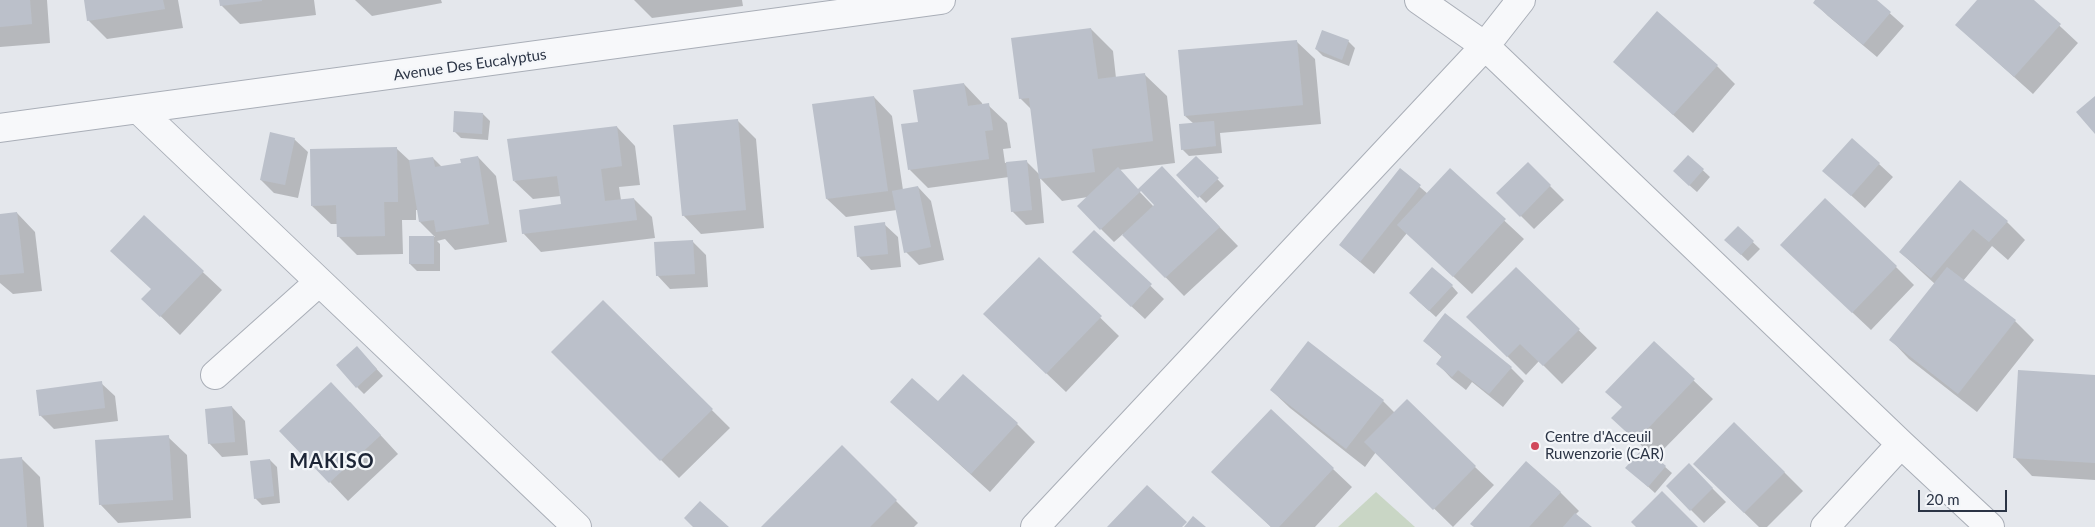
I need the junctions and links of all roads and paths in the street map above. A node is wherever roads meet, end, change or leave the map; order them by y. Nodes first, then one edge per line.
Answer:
1 (940, 0) edge
2 (1419, 0) edge
3 (1521, 0) edge
4 (1485, 46) junction
5 (139, 110) junction
6 (0, 128) edge
7 (319, 282) junction
8 (215, 374) dead end
9 (1901, 444) junction
10 (576, 527) edge
11 (1035, 527) edge
12 (1824, 527) edge
13 (1990, 527) edge

1 - 5 street, Avenue Des Eucalyptus
2 - 4 street
3 - 4 street
4 - 9 street
4 - 11 street
5 - 6 street, Avenue Des Eucalyptus
5 - 7 street
7 - 8 street
7 - 10 street
9 - 12 street
9 - 13 street

